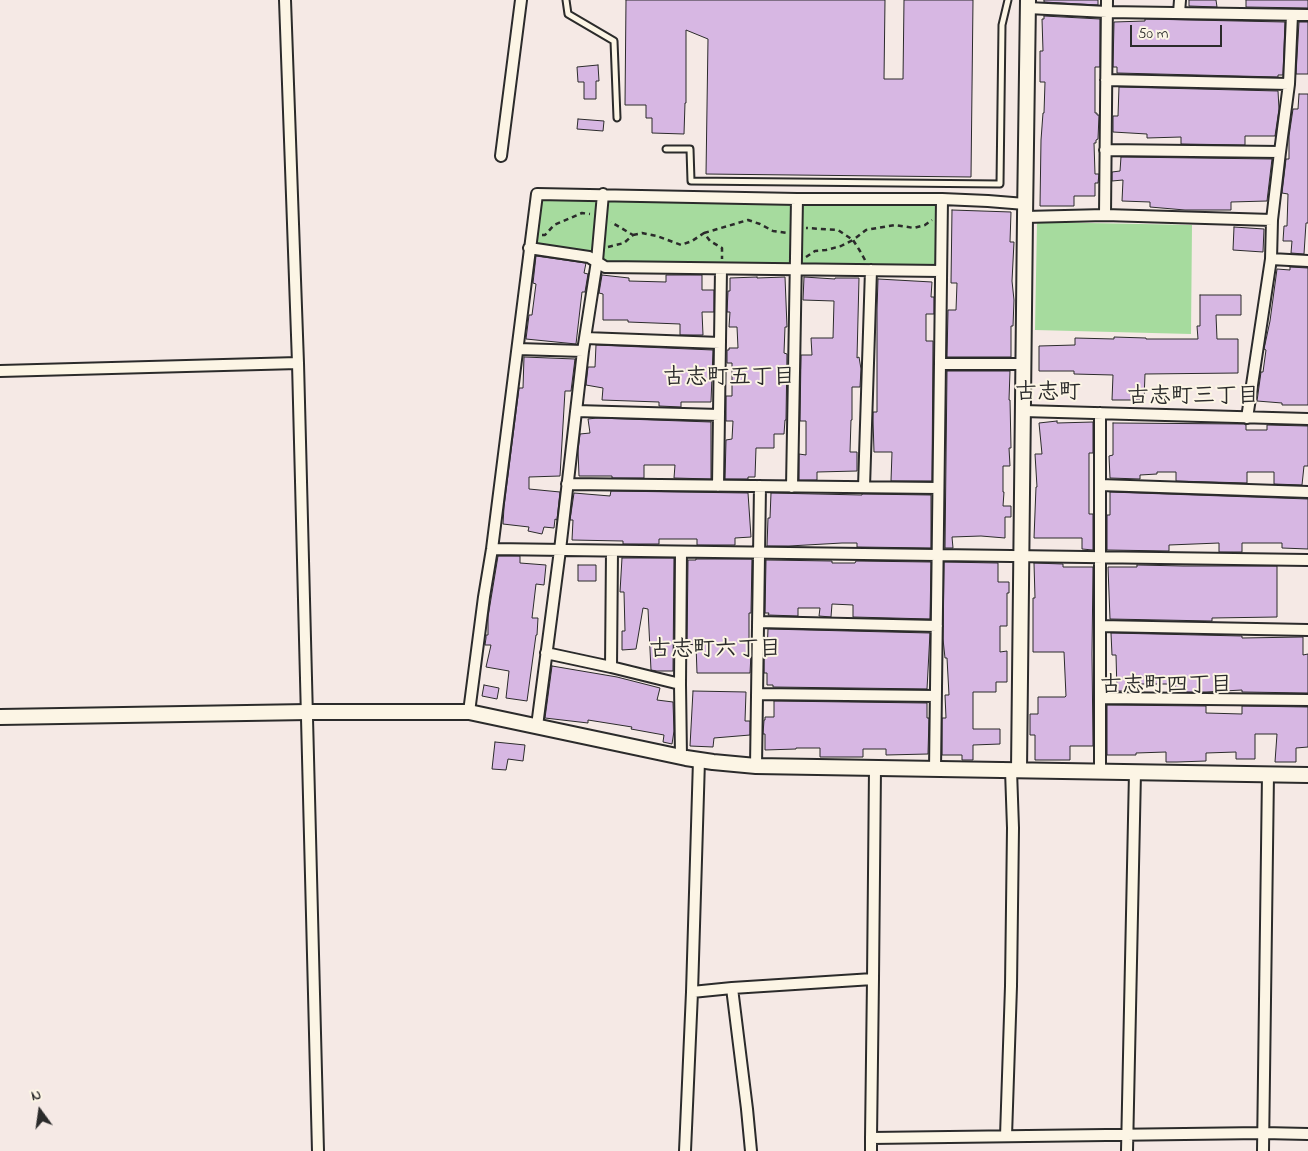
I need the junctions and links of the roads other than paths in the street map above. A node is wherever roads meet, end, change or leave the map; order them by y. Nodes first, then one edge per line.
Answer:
1 (286, 0) edge
2 (521, 0) edge
3 (566, 0) edge
4 (1008, 0) edge
5 (1107, 0) edge
6 (1180, 0) edge
7 (1028, 4) edge
8 (1107, 12) junction
9 (1179, 13) junction
10 (1292, 14) junction
11 (1308, 15) edge
12 (1106, 80) junction
13 (1288, 84) junction
14 (617, 118) dead end
15 (666, 150) dead end
16 (1105, 150) junction
17 (1280, 152) junction
18 (501, 156) dead end
19 (603, 194) junction
20 (797, 199) junction
21 (942, 199) junction
22 (1025, 211) junction
23 (1105, 215) junction
24 (1272, 220) junction
25 (529, 248) junction
26 (1271, 259) junction
27 (597, 261) junction
28 (1308, 261) edge
29 (721, 268) junction
30 (796, 269) junction
31 (870, 270) junction
32 (941, 271) junction
33 (585, 338) junction
34 (720, 343) junction
35 (518, 349) junction
36 (583, 351) junction
37 (298, 363) junction
38 (940, 364) junction
39 (1023, 364) junction
40 (0, 371) edge
41 (576, 411) junction
42 (1023, 411) junction
43 (1100, 413) junction
44 (719, 415) junction
45 (1247, 418) junction
46 (1308, 420) edge
47 (567, 484) junction
48 (1100, 485) junction
49 (718, 486) junction
50 (760, 486) junction
51 (792, 487) junction
52 (864, 488) junction
53 (938, 488) junction
54 (1308, 492) edge
55 (492, 549) junction
56 (560, 550) junction
57 (612, 551) junction
58 (682, 552) junction
59 (759, 553) junction
60 (937, 555) junction
61 (1021, 556) junction
62 (1100, 558) junction
63 (1308, 560) edge
64 (758, 622) junction
65 (937, 626) junction
66 (1100, 626) junction
67 (1308, 630) edge
68 (546, 653) junction
69 (611, 666) junction
70 (680, 684) junction
71 (757, 694) junction
72 (936, 696) junction
73 (1100, 698) junction
74 (1308, 700) edge
75 (308, 712) junction
76 (469, 712) junction
77 (0, 717) edge
78 (537, 726) junction
79 (681, 757) junction
80 (699, 760) junction
81 (756, 766) junction
82 (875, 768) junction
83 (935, 769) junction
84 (1015, 770) junction
85 (1100, 772) junction
86 (1135, 772) junction
87 (1268, 774) junction
88 (1308, 775) edge
89 (873, 979) junction
90 (732, 988) junction
91 (692, 992) junction
92 (1263, 1133) junction
93 (1308, 1134) edge
94 (1127, 1135) junction
95 (1006, 1136) junction
96 (871, 1138) junction
97 (318, 1151) edge
98 (685, 1151) edge
99 (751, 1151) edge
100 (871, 1151) edge
101 (1127, 1151) edge
102 (1263, 1151) edge

1 - 37 street
2 - 18 street
3 - 14 lane
4 - 15 lane
5 - 8 street
6 - 9 street
7 - 8 street
7 - 22 street
8 - 9 street
8 - 12 street
9 - 10 street
10 - 11 street
10 - 13 street
12 - 13 street
12 - 16 street
13 - 17 street
16 - 17 street
16 - 23 street
17 - 24 street
19 - 20 street
19 - 25 street
19 - 27 street
20 - 21 street
20 - 30 street
21 - 22 street
21 - 32 street
22 - 23 street
22 - 39 street
23 - 24 street
24 - 26 street
25 - 27 street
25 - 35 street
26 - 28 street
26 - 45 street
27 - 29 street
27 - 33 street
29 - 30 street
29 - 34 street
30 - 31 street
30 - 51 street
31 - 32 street
31 - 52 street
32 - 38 street
33 - 34 street
33 - 36 street
34 - 44 street
35 - 36 street
35 - 55 street
36 - 41 street
37 - 40 street
37 - 75 street
38 - 39 street
38 - 53 street
39 - 42 street
41 - 44 street
41 - 47 street
42 - 43 street
42 - 61 street
43 - 45 street
43 - 48 street
44 - 49 street
45 - 46 street
47 - 49 street
47 - 56 street
48 - 54 street
48 - 62 street
49 - 50 street
50 - 51 street
50 - 59 street
51 - 52 street
52 - 53 street
53 - 60 street
55 - 56 street
55 - 76 street
56 - 57 street
56 - 68 street
57 - 58 street
57 - 69 street
58 - 59 street
58 - 70 street
59 - 60 street
59 - 64 street
60 - 61 street
60 - 65 street
61 - 62 street
61 - 84 street
62 - 63 street
62 - 66 street
64 - 65 street
64 - 71 street
65 - 72 street
66 - 67 street
66 - 73 street
68 - 69 street
68 - 78 street
69 - 70 street
70 - 79 street
71 - 72 street
71 - 81 street
72 - 83 street
73 - 74 street
73 - 85 street
75 - 76 street
75 - 77 street
75 - 97 street
76 - 78 street
78 - 79 street
79 - 80 street
80 - 81 street
80 - 91 street
81 - 82 street
82 - 83 street
82 - 89 street
83 - 84 street
84 - 85 street
84 - 95 street
85 - 86 street
86 - 87 street
86 - 94 street
87 - 88 street
87 - 92 street
89 - 90 street
89 - 96 street
90 - 91 street
90 - 99 street
91 - 98 street
92 - 93 street
92 - 94 street
92 - 102 street
94 - 95 street
94 - 101 street
95 - 96 street
96 - 100 street

